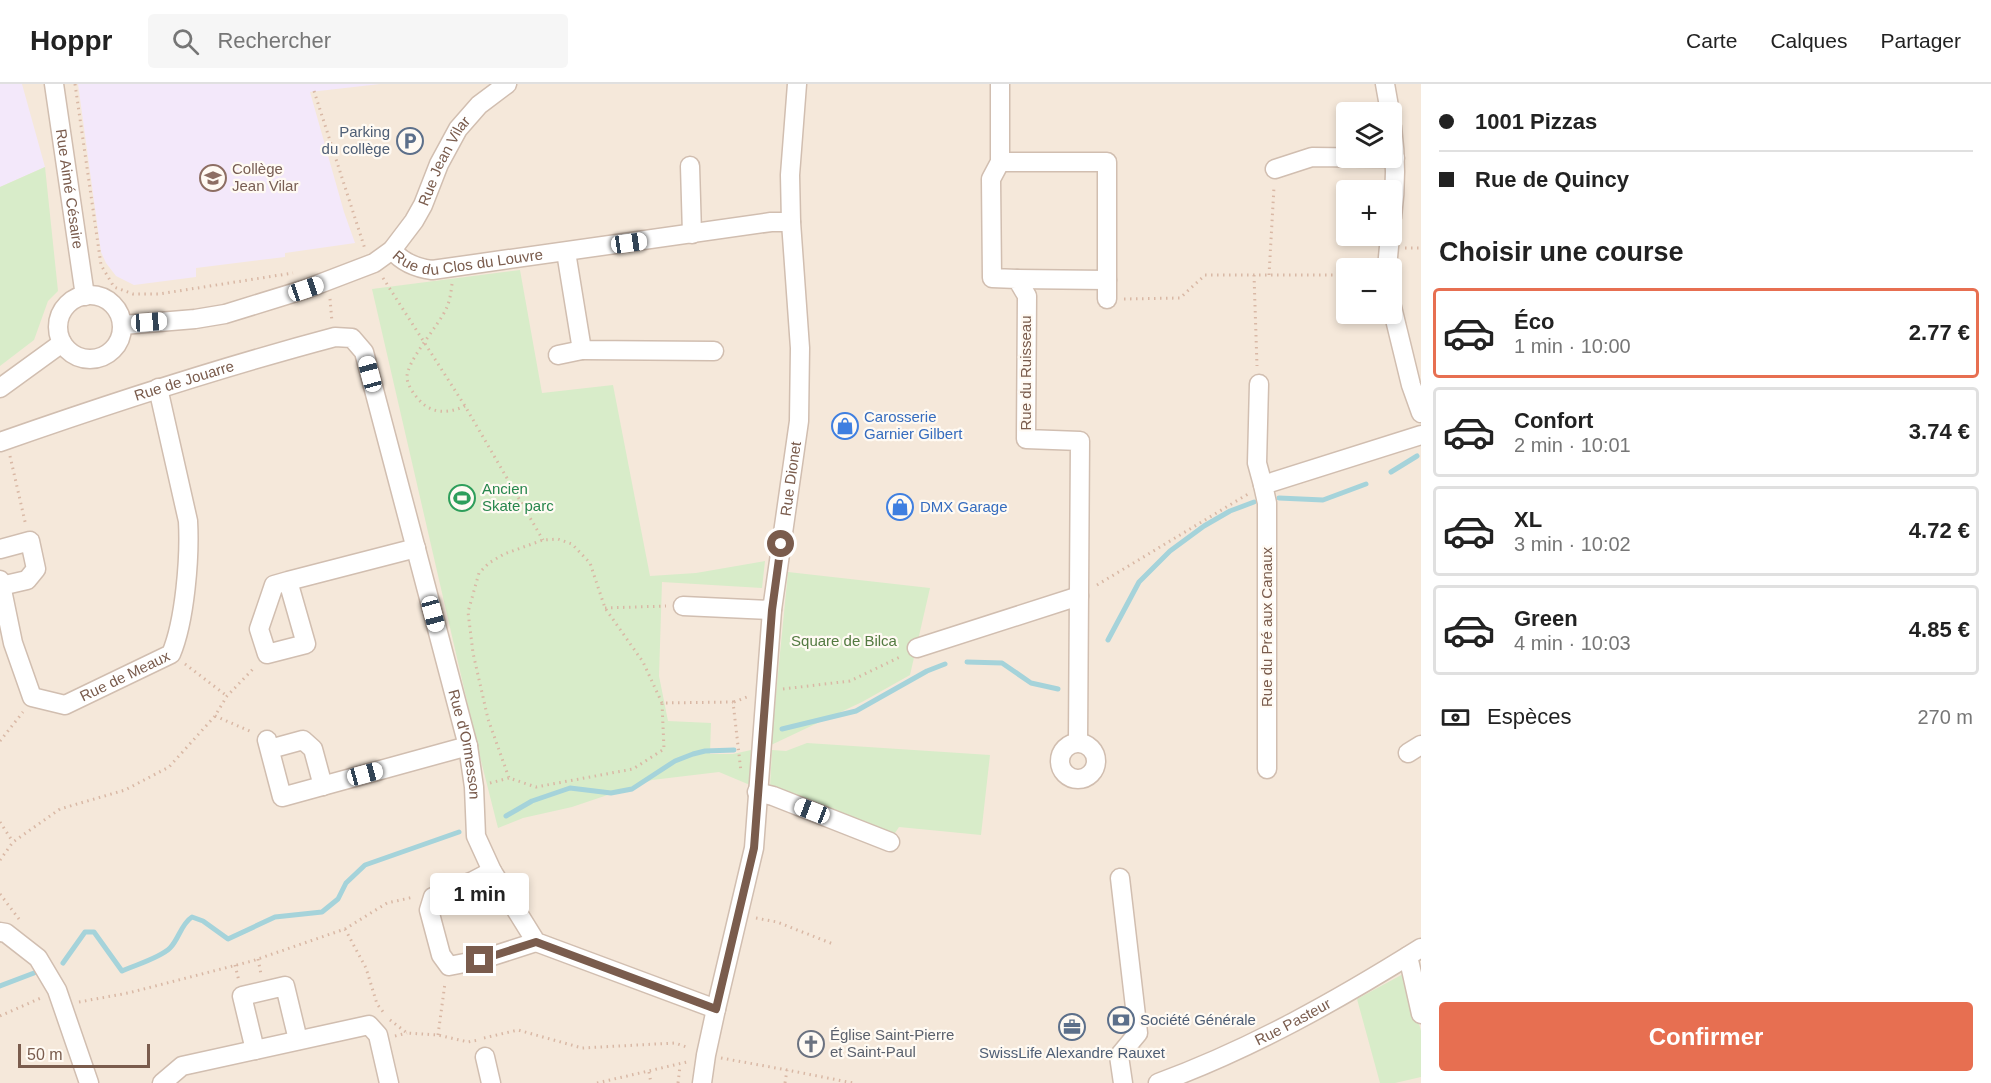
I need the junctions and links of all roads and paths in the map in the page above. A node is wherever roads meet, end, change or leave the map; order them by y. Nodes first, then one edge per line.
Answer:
1 (54, 84) edge
2 (75, 84) edge
3 (507, 84) edge
4 (797, 84) edge
5 (1000, 84) edge
6 (1385, 84) edge
7 (314, 92) dead end
8 (1388, 102) edge
9 (1336, 157) edge
10 (1000, 162) junction
11 (690, 166) dead end
12 (1275, 169) joint
13 (791, 222) junction
14 (692, 234) junction
15 (392, 250) junction
16 (566, 252) junction
17 (374, 263) junction
18 (453, 267) junction
19 (303, 272) dead end
20 (1254, 275) junction
21 (1269, 275) junction
22 (1336, 275) edge
23 (1017, 279) junction
24 (1107, 280) junction
25 (326, 282) junction
26 (85, 296) junction
27 (1107, 299) joint
28 (1396, 324) edge
29 (123, 325) junction
30 (335, 337) junction
31 (62, 343) junction
32 (424, 345) junction
33 (582, 350) junction
34 (714, 351) dead end
35 (558, 355) dead end
36 (1260, 384) joint
37 (158, 387) junction
38 (0, 388) edge
39 (465, 406) junction
40 (1421, 413) edge
41 (1421, 435) edge
42 (3, 441) edge
43 (1263, 485) junction
44 (543, 540) junction
45 (30, 541) junction
46 (416, 548) junction
47 (0, 549) edge
48 (288, 581) junction
49 (1, 583) edge
50 (1080, 596) junction
51 (682, 606) joint
52 (605, 609) junction
53 (772, 610) junction
54 (917, 648) joint
55 (171, 654) junction
56 (267, 654) junction
57 (766, 691) junction
58 (227, 696) junction
59 (32, 697) junction
60 (662, 703) junction
61 (215, 716) junction
62 (0, 741) edge
63 (1078, 742) dead end
64 (269, 744) junction
65 (468, 746) junction
66 (1267, 769) dead end
67 (323, 786) junction
68 (758, 792) junction
69 (0, 822) edge
70 (13, 842) junction
71 (890, 842) dead end
72 (0, 860) edge
73 (492, 871) junction
74 (1120, 878) dead end
75 (0, 894) edge
76 (433, 897) junction
77 (738, 915) junction
78 (20, 920) dead end
79 (345, 929) junction
80 (0, 932) edge
81 (536, 942) junction
82 (833, 944) dead end
83 (1414, 952) edge
84 (449, 966) junction
85 (57, 990) junction
86 (716, 1009) junction
87 (1421, 1014) edge
88 (0, 1016) edge
89 (438, 1035) junction
90 (298, 1040) junction
91 (255, 1050) junction
92 (706, 1054) junction
93 (485, 1057) dead end
94 (680, 1066) junction
95 (787, 1070) junction
96 (649, 1072) junction
97 (1200, 1076) edge
98 (89, 1083) edge
99 (162, 1083) edge
100 (389, 1083) edge
101 (491, 1083) edge
102 (597, 1083) edge
103 (651, 1083) edge
104 (678, 1083) edge
105 (702, 1083) edge
106 (785, 1083) edge
107 (853, 1083) edge
108 (1123, 1083) edge
109 (1158, 1083) edge

1 - 26 street, Rue Aimé Césaire
2 - 19 path
3 - 15 street, Rue Jean Vilar
4 - 13 street, Rue Dionet
5 - 10 street
6 - 8 street
7 - 17 path
9 - 12 street
10 - 23 street
10 - 24 street
11 - 14 street
12 - 21 path
13 - 14 street, Rue du Clos du Louvre
13 - 53 street, Rue Dionet
14 - 16 street, Rue du Clos du Louvre
15 - 17 street, Rue du Clos du Louvre
15 - 18 street, Rue du Clos du Louvre
16 - 18 street, Rue du Clos du Louvre
16 - 33 street
17 - 25 street, Rue du Clos du Louvre
17 - 32 path
18 - 32 path
20 - 21 path
20 - 27 path
20 - 36 path
21 - 22 path
23 - 24 street
23 - 50 street, Rue du Ruisseau
24 - 27 street
25 - 29 street, Rue du Clos du Louvre
25 - 30 path
26 - 29 street
26 - 31 street
28 - 40 street
29 - 31 street
30 - 37 street, Rue de Jouarre
30 - 46 street, Rue d'Ormesson
31 - 38 street
32 - 39 path
32 - 39 path
33 - 34 street
33 - 35 street
36 - 43 street, Rue du Pré aux Canaux
37 - 42 street, Rue de Jouarre
37 - 55 street, Rue de Meaux
39 - 44 path
41 - 43 street
42 - 45 path
43 - 50 path
43 - 66 street, Rue du Pré aux Canaux
44 - 52 path
44 - 60 path
45 - 47 street
45 - 49 street
46 - 48 street
46 - 65 street, Rue d'Ormesson
48 - 56 street
48 - 56 street
49 - 59 street
50 - 54 street
50 - 63 street, Rue du Ruisseau
51 - 52 path
51 - 53 street
52 - 60 path
53 - 57 street, Rue Dionet
54 - 57 path
55 - 58 path
55 - 59 street, Rue de Meaux
56 - 58 path
57 - 68 street, Rue Dionet
58 - 61 path
59 - 62 path
60 - 68 path
61 - 64 path
61 - 70 path
64 - 67 street
64 - 67 street
65 - 67 street
65 - 73 street, Rue d'Ormesson
68 - 71 street
68 - 77 street, Rue Dionet
69 - 70 path
70 - 72 path
73 - 76 street
73 - 81 street, Rue d'Ormesson
74 - 108 street
75 - 78 path
76 - 79 path
76 - 84 street
77 - 82 path
77 - 86 street, Rue Dionet
79 - 85 path
79 - 89 path
80 - 85 street
81 - 84 street
81 - 86 street
83 - 87 street
83 - 97 street, Rue Pasteur
84 - 89 path
85 - 88 path
85 - 98 street
86 - 92 street, Rue Dionet
89 - 92 path
90 - 91 street
90 - 91 street
90 - 100 street
91 - 99 street
92 - 94 path
92 - 95 path
92 - 105 street, Rue Dionet
93 - 101 street
94 - 96 path
94 - 104 path
95 - 106 path
95 - 107 path
96 - 102 path
96 - 103 path
97 - 109 street, Rue Pasteur

